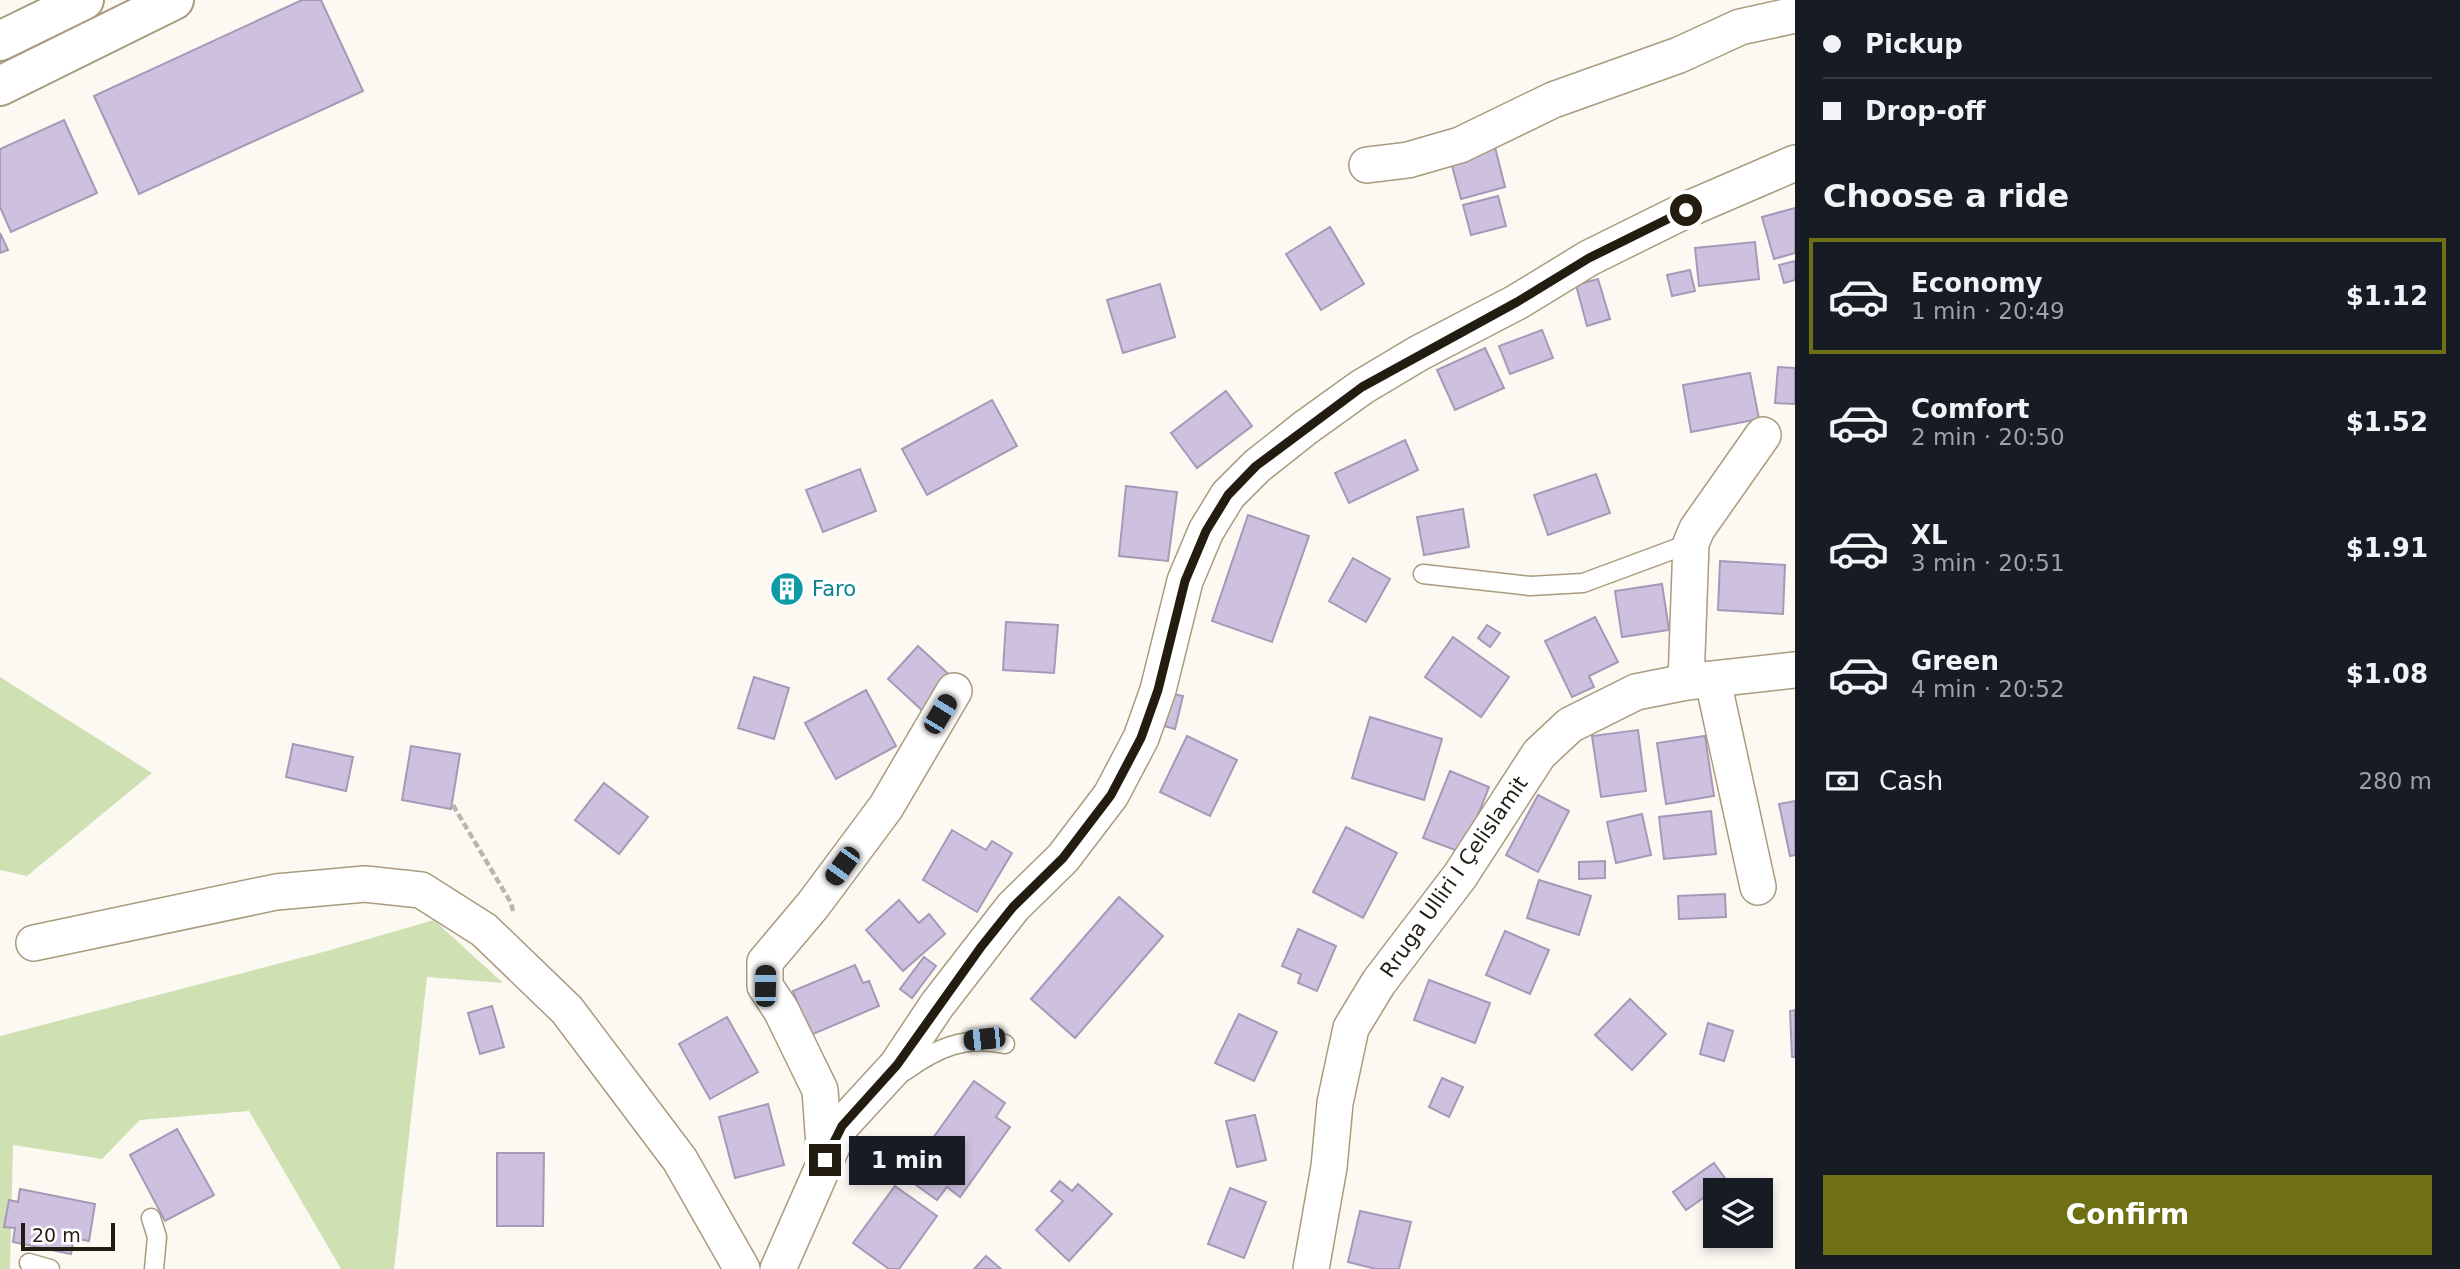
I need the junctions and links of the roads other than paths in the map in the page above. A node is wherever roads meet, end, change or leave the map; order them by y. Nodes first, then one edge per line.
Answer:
1 (83, 0) edge
2 (173, 0) edge
3 (1795, 15) edge
4 (0, 41) edge
5 (0, 86) edge
6 (1795, 163) edge
7 (1367, 165) dead end
8 (1763, 435) dead end
9 (1691, 543) junction
10 (1423, 574) dead end
11 (1795, 670) edge
12 (1700, 682) junction
13 (954, 691) dead end
14 (1758, 887) dead end
15 (34, 943) dead end
16 (1005, 1044) dead end
17 (862, 1103) junction
18 (825, 1160) junction
19 (151, 1218) dead end
20 (29, 1263) dead end
21 (50, 1269) edge
22 (154, 1269) edge
23 (742, 1269) edge
24 (778, 1269) edge
25 (1311, 1269) edge

1 - 4 main road
2 - 5 main road
3 - 7 street
6 - 17 street
8 - 9 street
9 - 10 lane
9 - 12 street
11 - 12 street, Rruga Ulliri I Çelislamit
12 - 14 street
12 - 25 street, Rruga Ulliri I Çelislamit
13 - 18 street
15 - 23 street
16 - 17 lane
17 - 18 street
18 - 24 street
19 - 22 lane
20 - 21 lane

